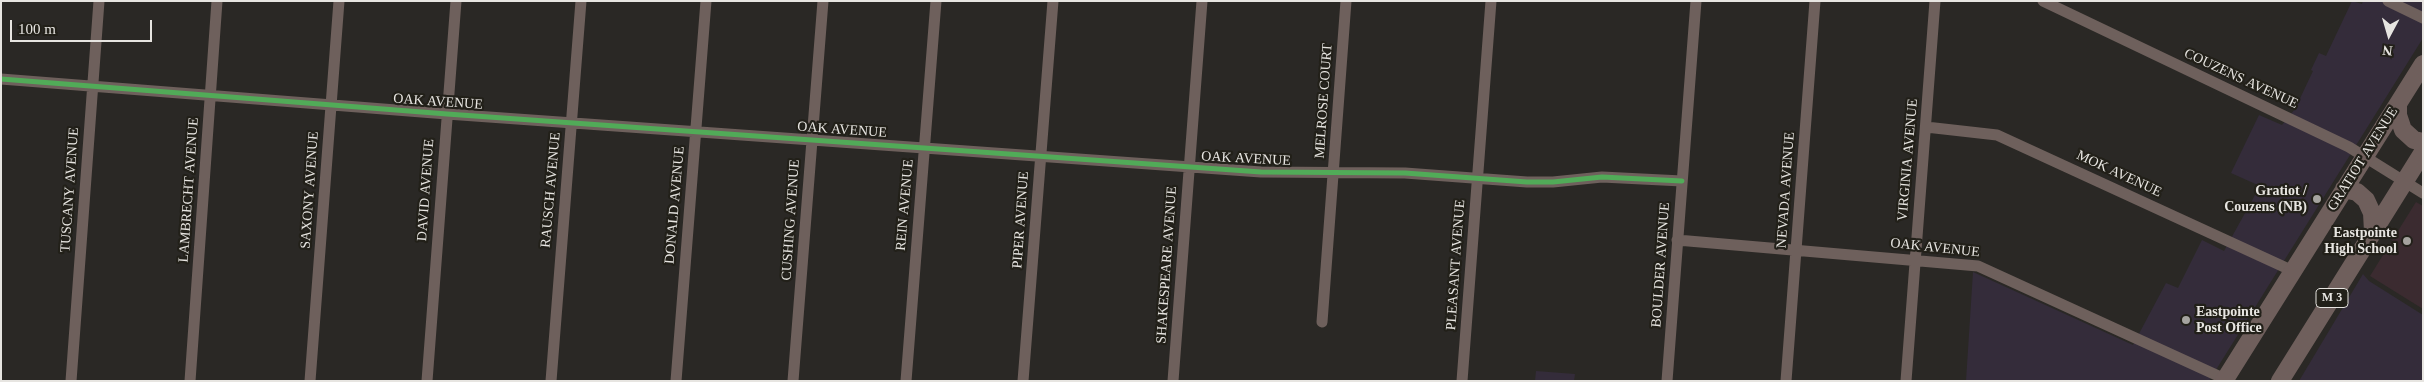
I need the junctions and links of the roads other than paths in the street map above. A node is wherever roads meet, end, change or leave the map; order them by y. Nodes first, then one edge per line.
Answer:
1 (99, 1) edge
2 (218, 1) edge
3 (339, 1) edge
4 (456, 1) edge
5 (581, 1) edge
6 (706, 1) edge
7 (823, 1) edge
8 (936, 1) edge
9 (1052, 1) edge
10 (1202, 1) edge
11 (1346, 1) edge
12 (1491, 1) edge
13 (1696, 1) edge
14 (1815, 1) edge
15 (1934, 1) edge
16 (2042, 1) edge
17 (2388, 1) edge
18 (2423, 18) edge
19 (2423, 64) edge
20 (1, 79) edge
21 (93, 85) junction
22 (211, 95) junction
23 (332, 104) junction
24 (2398, 104) junction
25 (447, 114) junction
26 (571, 123) junction
27 (1926, 128) junction
28 (696, 131) junction
29 (812, 140) junction
30 (2423, 142) edge
31 (925, 147) junction
32 (2423, 152) edge
33 (1040, 156) junction
34 (2365, 156) junction
35 (1190, 167) junction
36 (1334, 172) junction
37 (1477, 177) junction
38 (1682, 181) junction
39 (2405, 181) junction
40 (2344, 189) junction
41 (2423, 193) edge
42 (2374, 231) junction
43 (1678, 240) junction
44 (1796, 250) junction
45 (1915, 260) junction
46 (2293, 272) junction
47 (1322, 322) dead end
48 (2229, 380) edge
49 (71, 381) edge
50 (190, 381) edge
51 (310, 381) edge
52 (427, 381) edge
53 (551, 381) edge
54 (676, 381) edge
55 (793, 381) edge
56 (906, 381) edge
57 (1023, 381) edge
58 (1173, 381) edge
59 (1462, 381) edge
60 (1667, 381) edge
61 (1786, 381) edge
62 (1906, 381) edge
63 (2280, 381) edge

1 - 21 street, TUSCANY AVENUE
2 - 22 street, LAMBRECHT AVENUE
3 - 23 street, SAXONY AVENUE
4 - 25 street, DAVID AVENUE
5 - 26 street, RAUSCH AVENUE
6 - 28 street, DONALD AVENUE
7 - 29 street, CUSHING AVENUE
8 - 31 street, REIN AVENUE
9 - 33 street, PIPER AVENUE
10 - 35 street, SHAKESPEARE AVENUE
11 - 36 street, MELROSE COURT
12 - 37 street, PLEASANT AVENUE
13 - 38 street, BOULDER AVENUE
14 - 44 street, NEVADA AVENUE
15 - 27 street, VIRGINIA AVENUE
16 - 34 street, COUZENS AVENUE
17 - 18 street
19 - 24 main road, GRATIOT AVENUE
20 - 21 street, OAK AVENUE
21 - 22 street, OAK AVENUE
21 - 49 street, TUSCANY AVENUE
22 - 23 street, OAK AVENUE
22 - 50 street, LAMBRECHT AVENUE
23 - 25 street, OAK AVENUE
23 - 51 street, SAXONY AVENUE
24 - 30 main road
24 - 34 main road, GRATIOT AVENUE
25 - 26 street, OAK AVENUE
25 - 52 street, DAVID AVENUE
26 - 28 street, OAK AVENUE
26 - 53 street, RAUSCH AVENUE
27 - 45 street, VIRGINIA AVENUE
27 - 46 street, MOK AVENUE
28 - 29 street, OAK AVENUE
28 - 54 street, DONALD AVENUE
29 - 31 street, OAK AVENUE
29 - 55 street, CUSHING AVENUE
31 - 33 street, OAK AVENUE
31 - 56 street, REIN AVENUE
32 - 39 main road, M 3
33 - 35 street, OAK AVENUE
33 - 57 street, PIPER AVENUE
34 - 39 street, COUZENS AVENUE
34 - 40 main road, GRATIOT AVENUE
35 - 36 street, OAK AVENUE
35 - 58 street, SHAKESPEARE AVENUE
36 - 37 street, OAK AVENUE
36 - 47 street, MELROSE COURT
37 - 38 street, OAK AVENUE
37 - 59 street, PLEASANT AVENUE
38 - 43 street, BOULDER AVENUE
39 - 41 street, COUZENS AVENUE
39 - 42 main road, M 3
40 - 42 main road
40 - 46 main road, GRATIOT AVENUE
42 - 63 main road, M 3
43 - 44 street, OAK AVENUE
43 - 60 street, BOULDER AVENUE
44 - 45 street, OAK AVENUE
44 - 61 street, NEVADA AVENUE
45 - 48 street, OAK AVENUE
45 - 62 street, VIRGINIA AVENUE
46 - 48 main road, GRATIOT AVENUE

